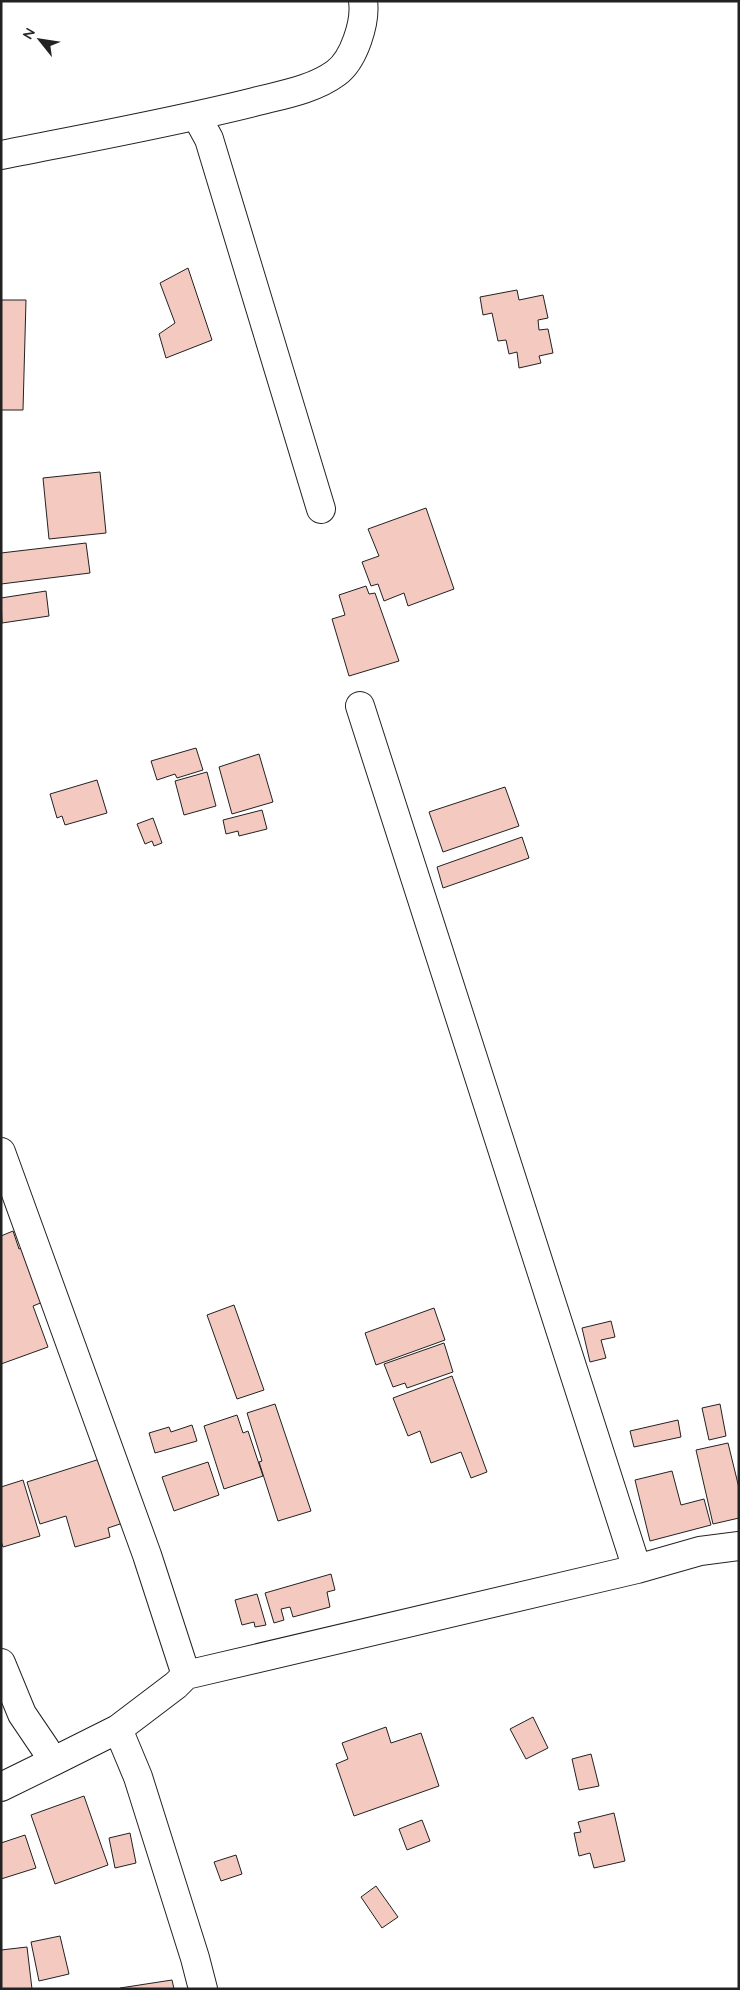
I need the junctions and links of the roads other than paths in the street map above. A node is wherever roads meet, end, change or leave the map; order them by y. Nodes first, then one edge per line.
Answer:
1 (364, 1) edge
2 (197, 117) junction
3 (1, 155) edge
4 (320, 509) dead end
5 (360, 706) dead end
6 (1, 1152) edge
7 (739, 1546) edge
8 (637, 1569) junction
9 (1, 1663) edge
10 (186, 1675) junction
11 (118, 1730) junction
12 (52, 1762) junction
13 (1, 1787) edge
14 (203, 1989) edge

1 - 2 street
2 - 3 street
2 - 4 street
5 - 8 street
6 - 10 street
7 - 8 street
8 - 10 street
9 - 12 street
10 - 11 street
11 - 12 street
11 - 14 street
12 - 13 street

